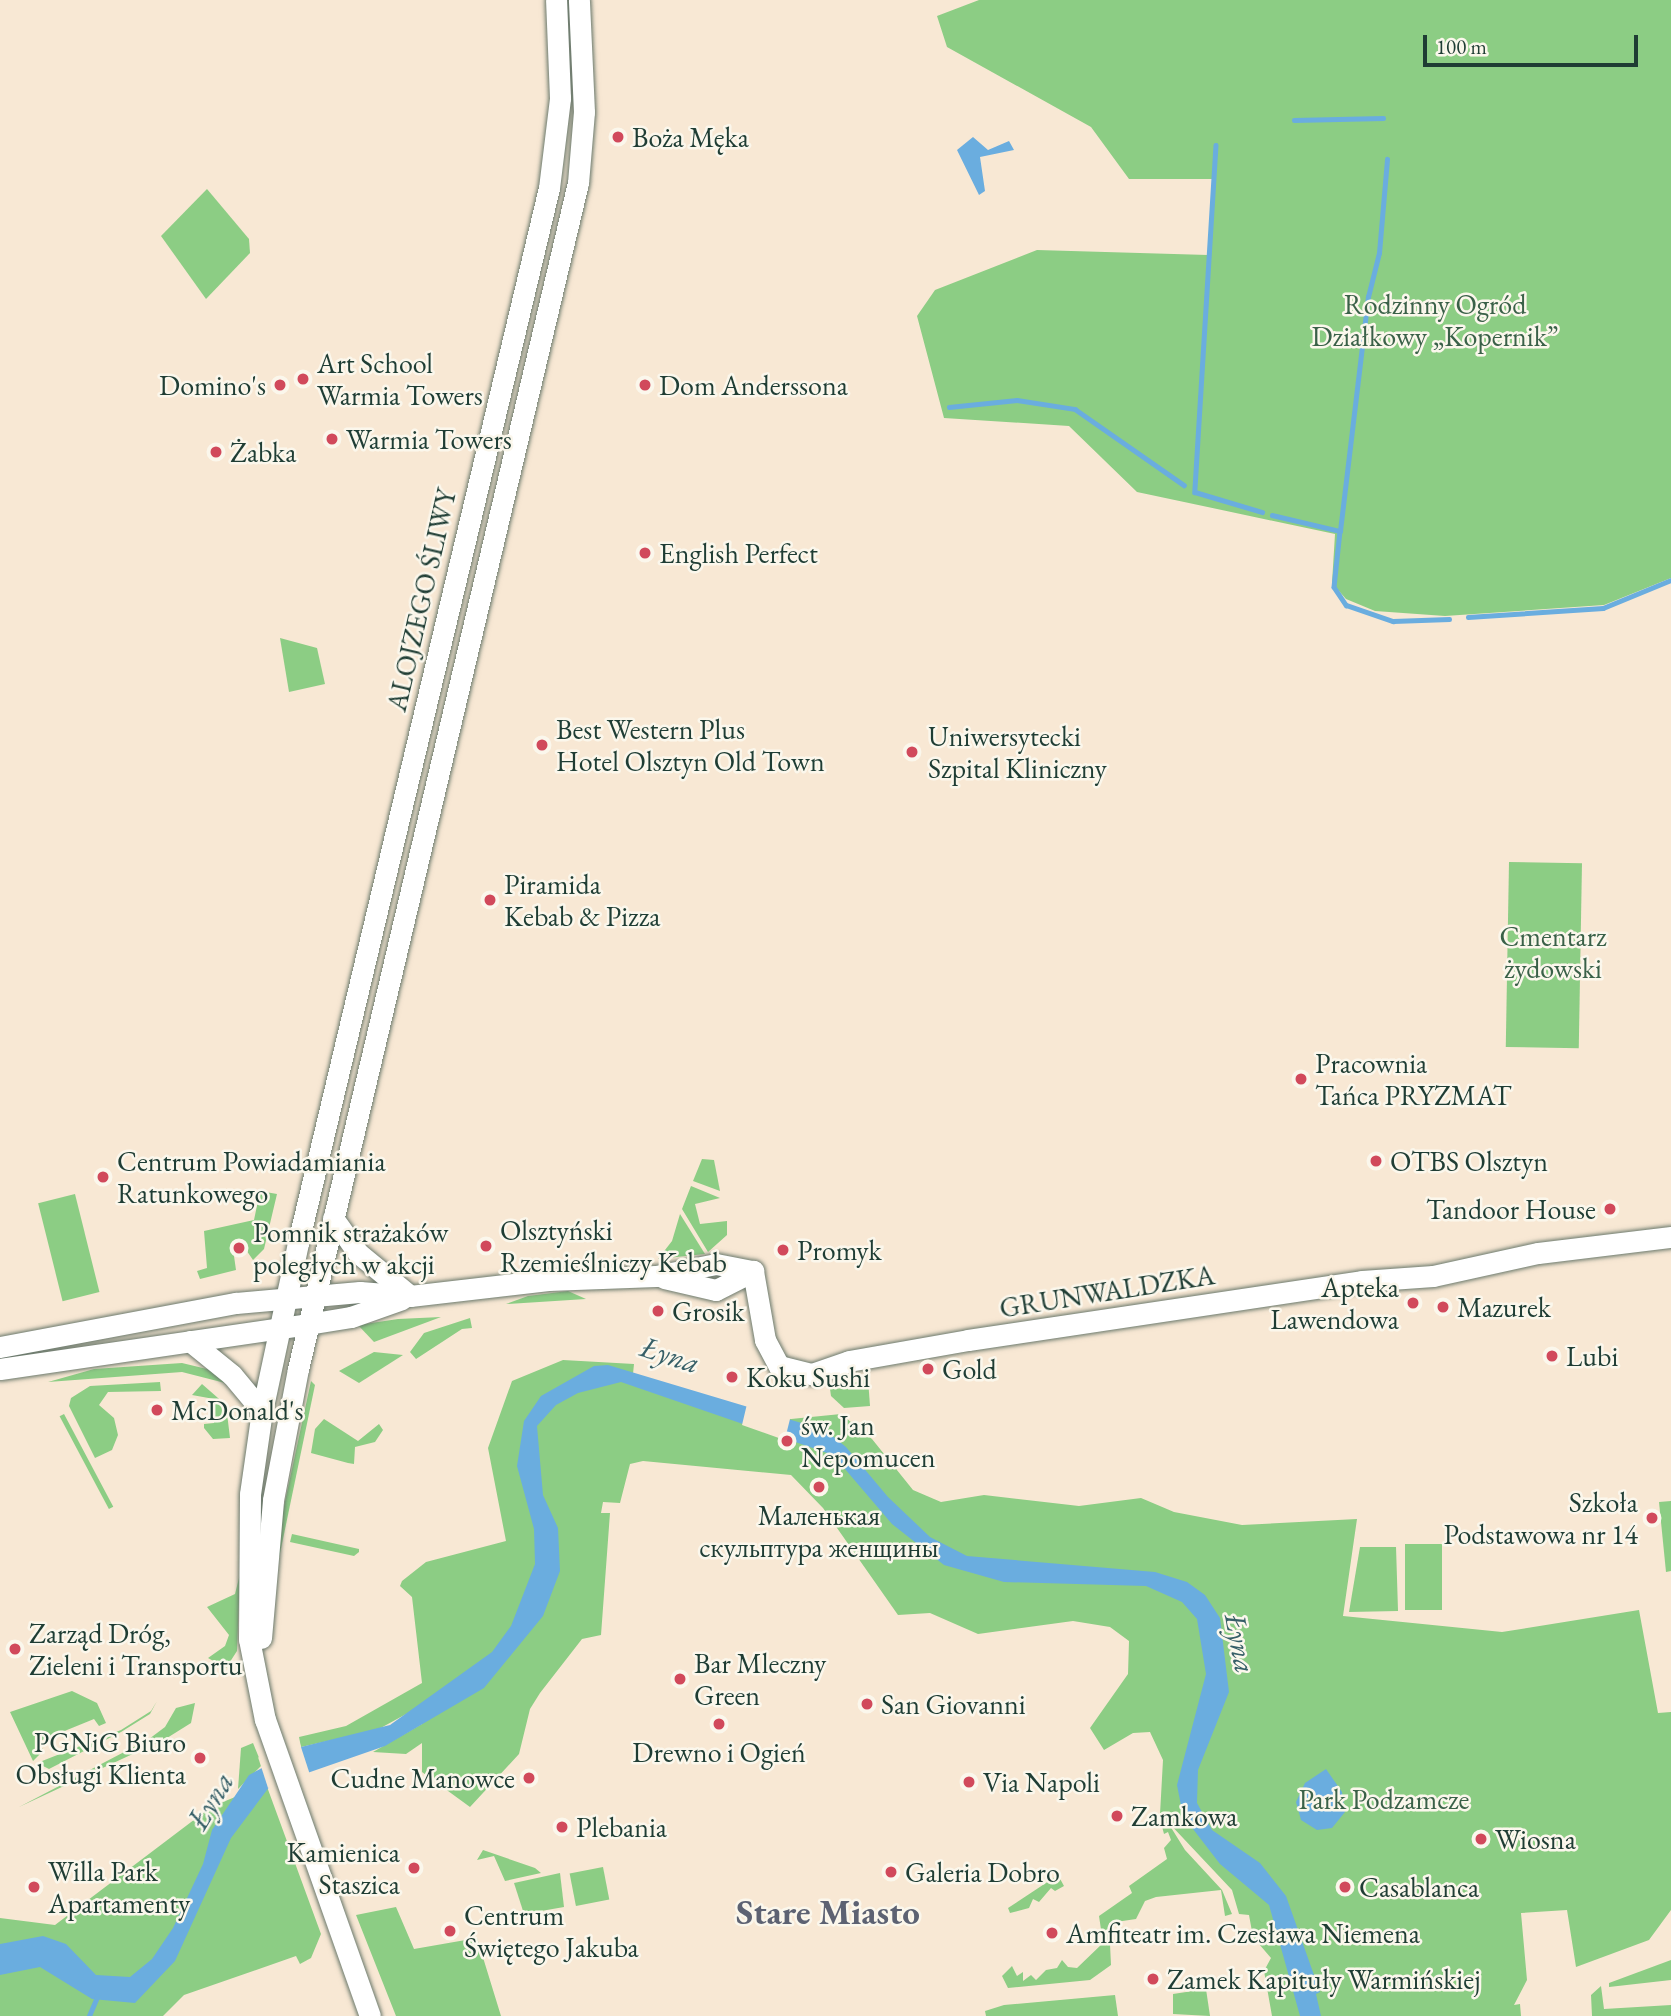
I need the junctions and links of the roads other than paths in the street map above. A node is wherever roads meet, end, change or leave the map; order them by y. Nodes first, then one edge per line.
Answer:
1 (556, 0) edge
2 (579, 0) edge
3 (414, 866) junction
4 (384, 881) junction
5 (333, 1218) junction
6 (1671, 1237) edge
7 (315, 1296) junction
8 (410, 1296) junction
9 (286, 1299) junction
10 (308, 1324) junction
11 (280, 1327) junction
12 (190, 1341) junction
13 (0, 1347) edge
14 (0, 1370) edge
15 (262, 1411) junction
16 (255, 1656) junction
17 (370, 2016) edge

1 - 4 street, ALOJZEGO ŚLIWY
2 - 3 street, ALOJZEGO ŚLIWY
3 - 4 street
3 - 5 street, ALOJZEGO ŚLIWY
4 - 9 street, ALOJZEGO ŚLIWY
5 - 7 street, ALOJZEGO ŚLIWY
5 - 8 street
6 - 8 street, GRUNWALDZKA
7 - 8 street
7 - 9 street
7 - 10 street, ALOJZEGO ŚLIWY
8 - 10 street
9 - 11 street, ALOJZEGO ŚLIWY
9 - 13 street
10 - 11 street
10 - 16 street, ALOJZEGO ŚLIWY
11 - 12 street
11 - 15 street, ALOJZEGO ŚLIWY
12 - 14 street
12 - 15 street
15 - 16 street, ALOJZEGO ŚLIWY
16 - 17 street, ALOJZEGO ŚLIWY

